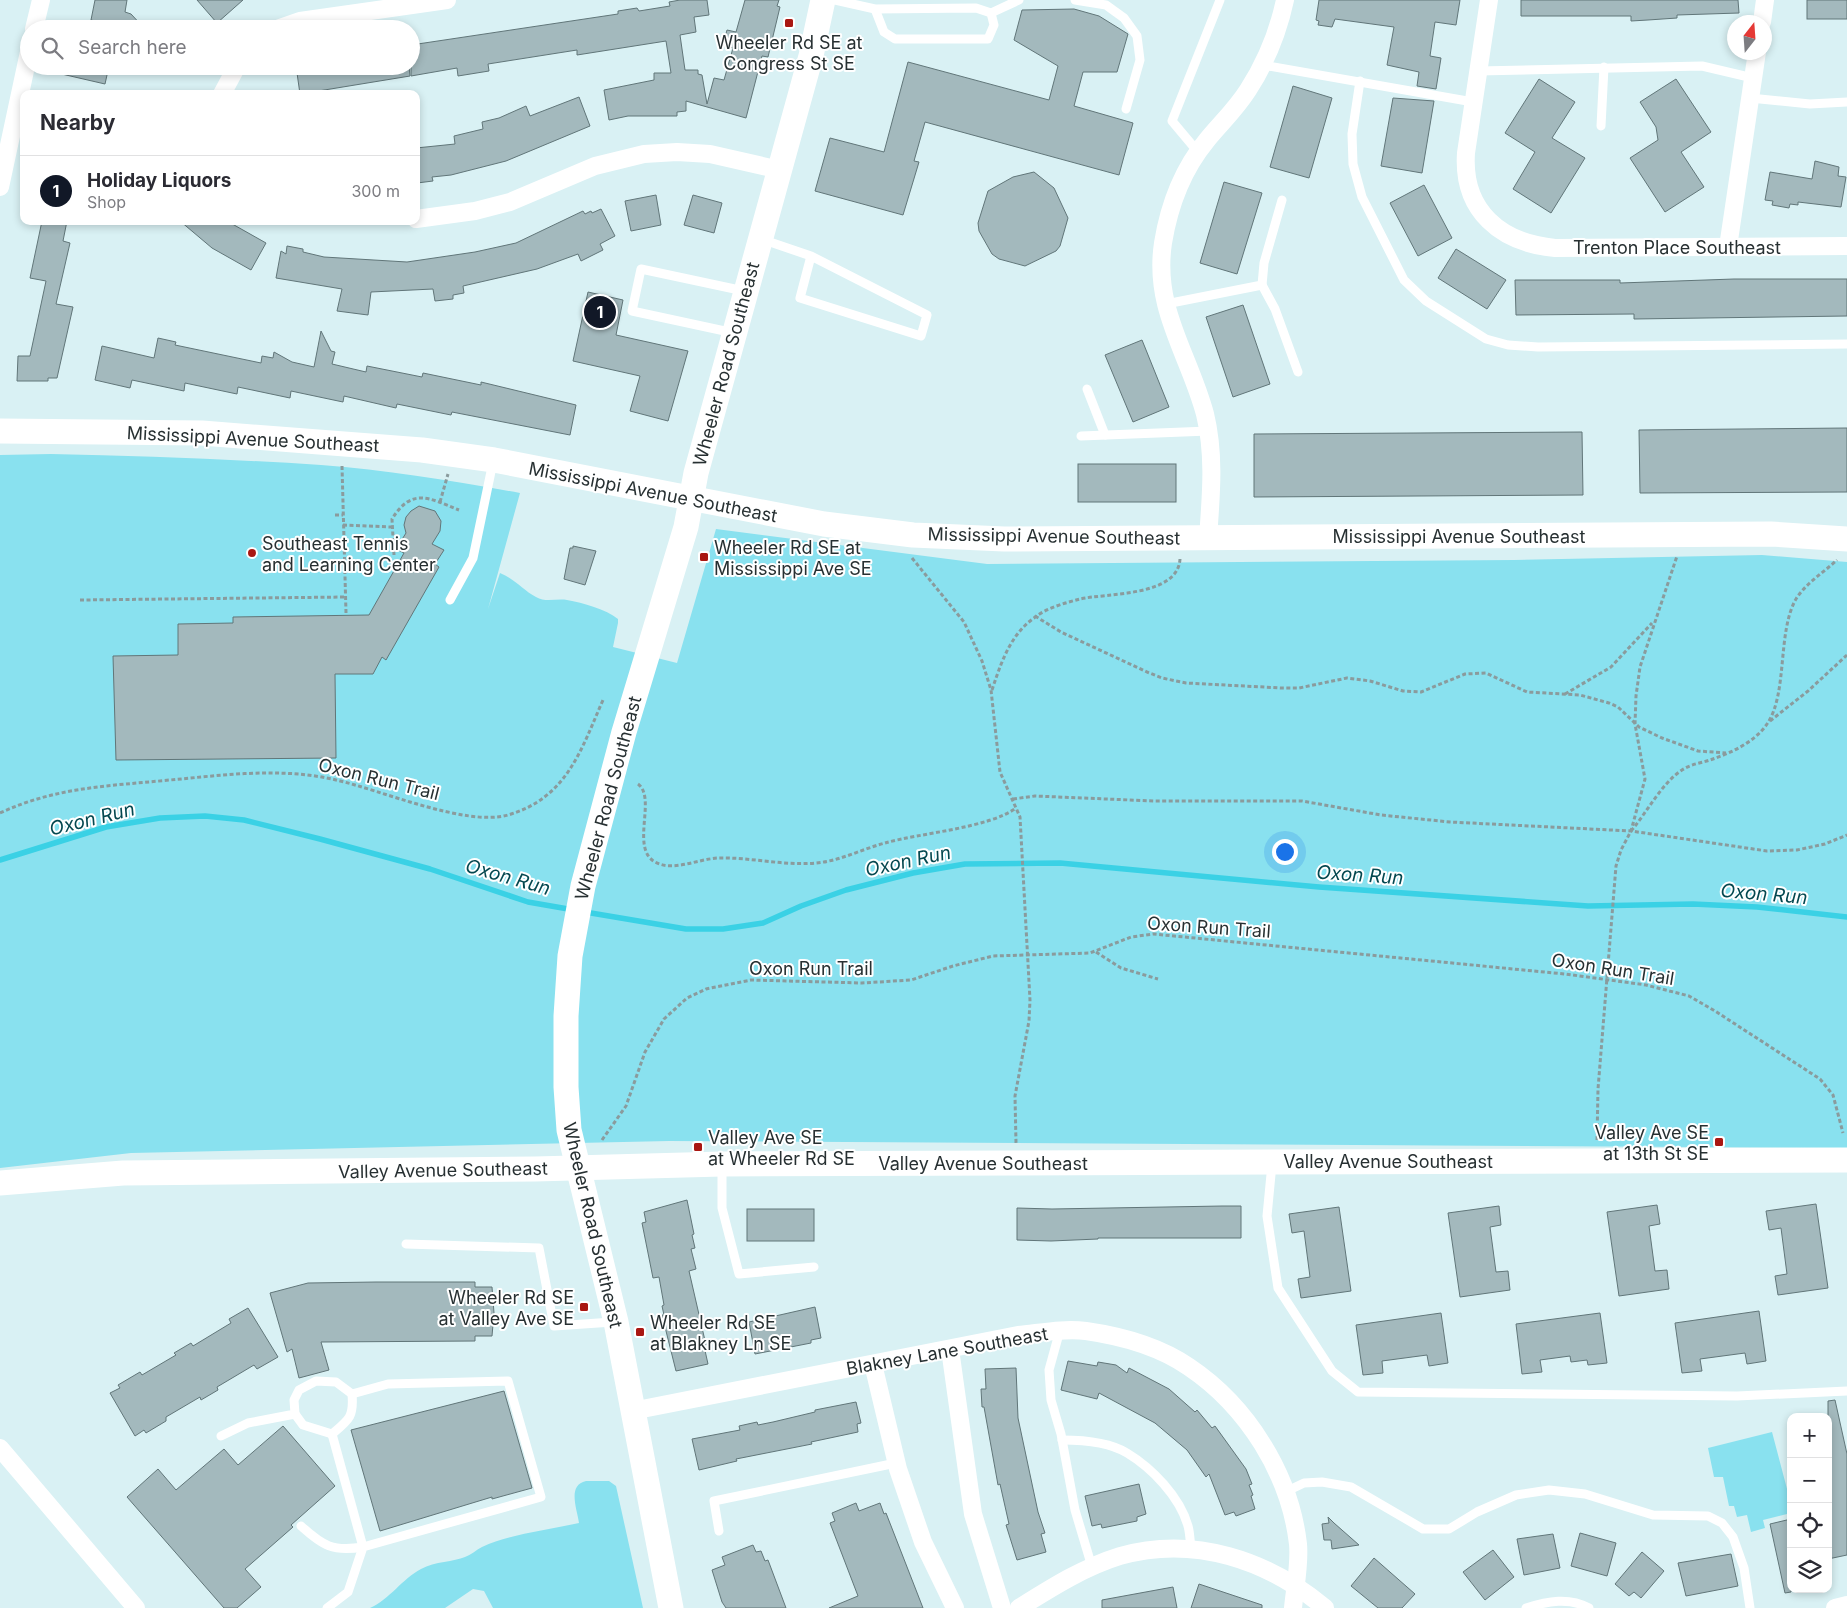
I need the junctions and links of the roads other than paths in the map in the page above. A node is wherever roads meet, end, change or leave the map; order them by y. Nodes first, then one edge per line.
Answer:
1 (41, 0) edge
2 (447, 0) edge
3 (823, 0) edge
4 (834, 0) edge
5 (1019, 0) edge
6 (1075, 0) edge
7 (1220, 0) edge
8 (1285, 0) edge
9 (1490, 0) edge
10 (1765, 0) edge
11 (875, 9) junction
12 (991, 13) junction
13 (1763, 15) edge
14 (36, 20) edge
15 (307, 20) edge
16 (1756, 60) edge
17 (1263, 65) junction
18 (1604, 67) junction
19 (1478, 71) junction
20 (25, 75) edge
21 (232, 75) edge
22 (1753, 78) junction
23 (1360, 81) junction
24 (23, 90) edge
25 (224, 90) edge
26 (1750, 98) junction
27 (1474, 102) junction
28 (1847, 102) edge
29 (20, 106) edge
30 (1126, 109) dead end
31 (1601, 126) dead end
32 (1198, 152) junction
33 (780, 170) junction
34 (0, 187) edge
35 (1282, 200) dead end
36 (420, 218) edge
37 (761, 239) junction
38 (1847, 246) edge
39 (1728, 247) junction
40 (811, 256) junction
41 (1262, 285) junction
42 (746, 291) junction
43 (1166, 304) junction
44 (735, 333) junction
45 (1847, 344) edge
46 (1298, 372) dead end
47 (1087, 389) dead end
48 (1209, 431) junction
49 (0, 432) edge
50 (1105, 435) junction
51 (1081, 436) dead end
52 (494, 460) junction
53 (692, 499) junction
54 (1208, 538) junction
55 (1842, 549) edge
56 (450, 600) dead end
57 (1847, 1160) edge
58 (1272, 1162) junction
59 (722, 1164) junction
60 (579, 1168) junction
61 (0, 1183) edge
62 (406, 1244) dead end
63 (814, 1267) dead end
64 (616, 1322) junction
65 (1060, 1330) junction
66 (950, 1349) junction
67 (873, 1364) junction
68 (1847, 1391) edge
69 (352, 1394) junction
70 (632, 1411) junction
71 (295, 1414) junction
72 (332, 1434) junction
73 (221, 1436) dead end
74 (1062, 1440) junction
75 (0, 1448) edge
76 (896, 1463) junction
77 (1285, 1492) junction
78 (302, 1526) dead end
79 (718, 1531) dead end
80 (363, 1547) junction
81 (1191, 1549) junction
82 (1092, 1567) junction
83 (1296, 1586) junction
84 (1847, 1605) edge
85 (136, 1608) edge
86 (327, 1608) edge
87 (671, 1608) edge
88 (955, 1608) edge
89 (1002, 1608) edge
90 (1019, 1608) edge
91 (1293, 1608) edge
92 (1325, 1608) edge
93 (1526, 1608) edge
94 (1590, 1608) edge
95 (1750, 1608) edge
96 (1835, 1608) edge

1 - 14 street
2 - 15 street
3 - 33 main road, Wheeler Road Southeast
4 - 11 lane
5 - 12 lane
6 - 30 lane
7 - 32 lane
8 - 17 street
9 - 19 street, Trenton Place Southeast
10 - 13 street
11 - 12 lane
11 - 12 lane
16 - 22 street
17 - 23 lane
17 - 32 street
18 - 19 lane
18 - 22 lane
18 - 31 lane
19 - 27 street, Trenton Place Southeast
20 - 24 street
21 - 25 street
22 - 26 street
23 - 27 lane
23 - 45 lane
26 - 28 lane
26 - 39 street
27 - 39 street, Trenton Place Southeast
29 - 34 street
32 - 43 street
33 - 36 street
33 - 37 main road, Wheeler Road Southeast
35 - 41 lane
37 - 40 lane
37 - 42 main road, Wheeler Road Southeast
38 - 39 street, Trenton Place Southeast
40 - 40 lane
41 - 43 lane
41 - 46 lane
42 - 44 main road, Wheeler Road Southeast
42 - 44 lane
43 - 48 street
44 - 53 main road, Wheeler Road Southeast
47 - 50 lane
48 - 50 lane
48 - 54 street
49 - 52 main road, Mississippi Avenue Southeast
50 - 51 lane
52 - 53 main road, Mississippi Avenue Southeast
52 - 56 lane
53 - 54 main road, Mississippi Avenue Southeast
53 - 60 main road, Wheeler Road Southeast
54 - 55 main road, Mississippi Avenue Southeast
57 - 58 main road, Valley Avenue Southeast
58 - 59 main road, Valley Avenue Southeast
58 - 68 lane
59 - 60 main road, Valley Avenue Southeast
59 - 63 lane
60 - 61 main road, Valley Avenue Southeast
60 - 64 main road, Wheeler Road Southeast
62 - 64 lane
64 - 70 main road, Wheeler Road Southeast
65 - 66 street, Blakney Lane Southeast
65 - 74 lane
65 - 77 street, Blakney Lane Southeast
66 - 67 street, Blakney Lane Southeast
66 - 89 street
67 - 70 street, Blakney Lane Southeast
67 - 76 street
69 - 71 lane
69 - 72 lane
69 - 80 lane
70 - 87 main road, Wheeler Road Southeast
71 - 72 lane
71 - 73 lane
72 - 80 lane
74 - 81 lane
74 - 82 lane
75 - 85 street
76 - 79 lane
76 - 88 street
77 - 83 street, Blakney Lane Southeast
77 - 95 lane
78 - 80 lane
80 - 86 lane
81 - 82 street
81 - 83 street
82 - 90 street
83 - 91 street, Blakney Lane Southeast
83 - 92 street
84 - 96 street
93 - 94 lane

